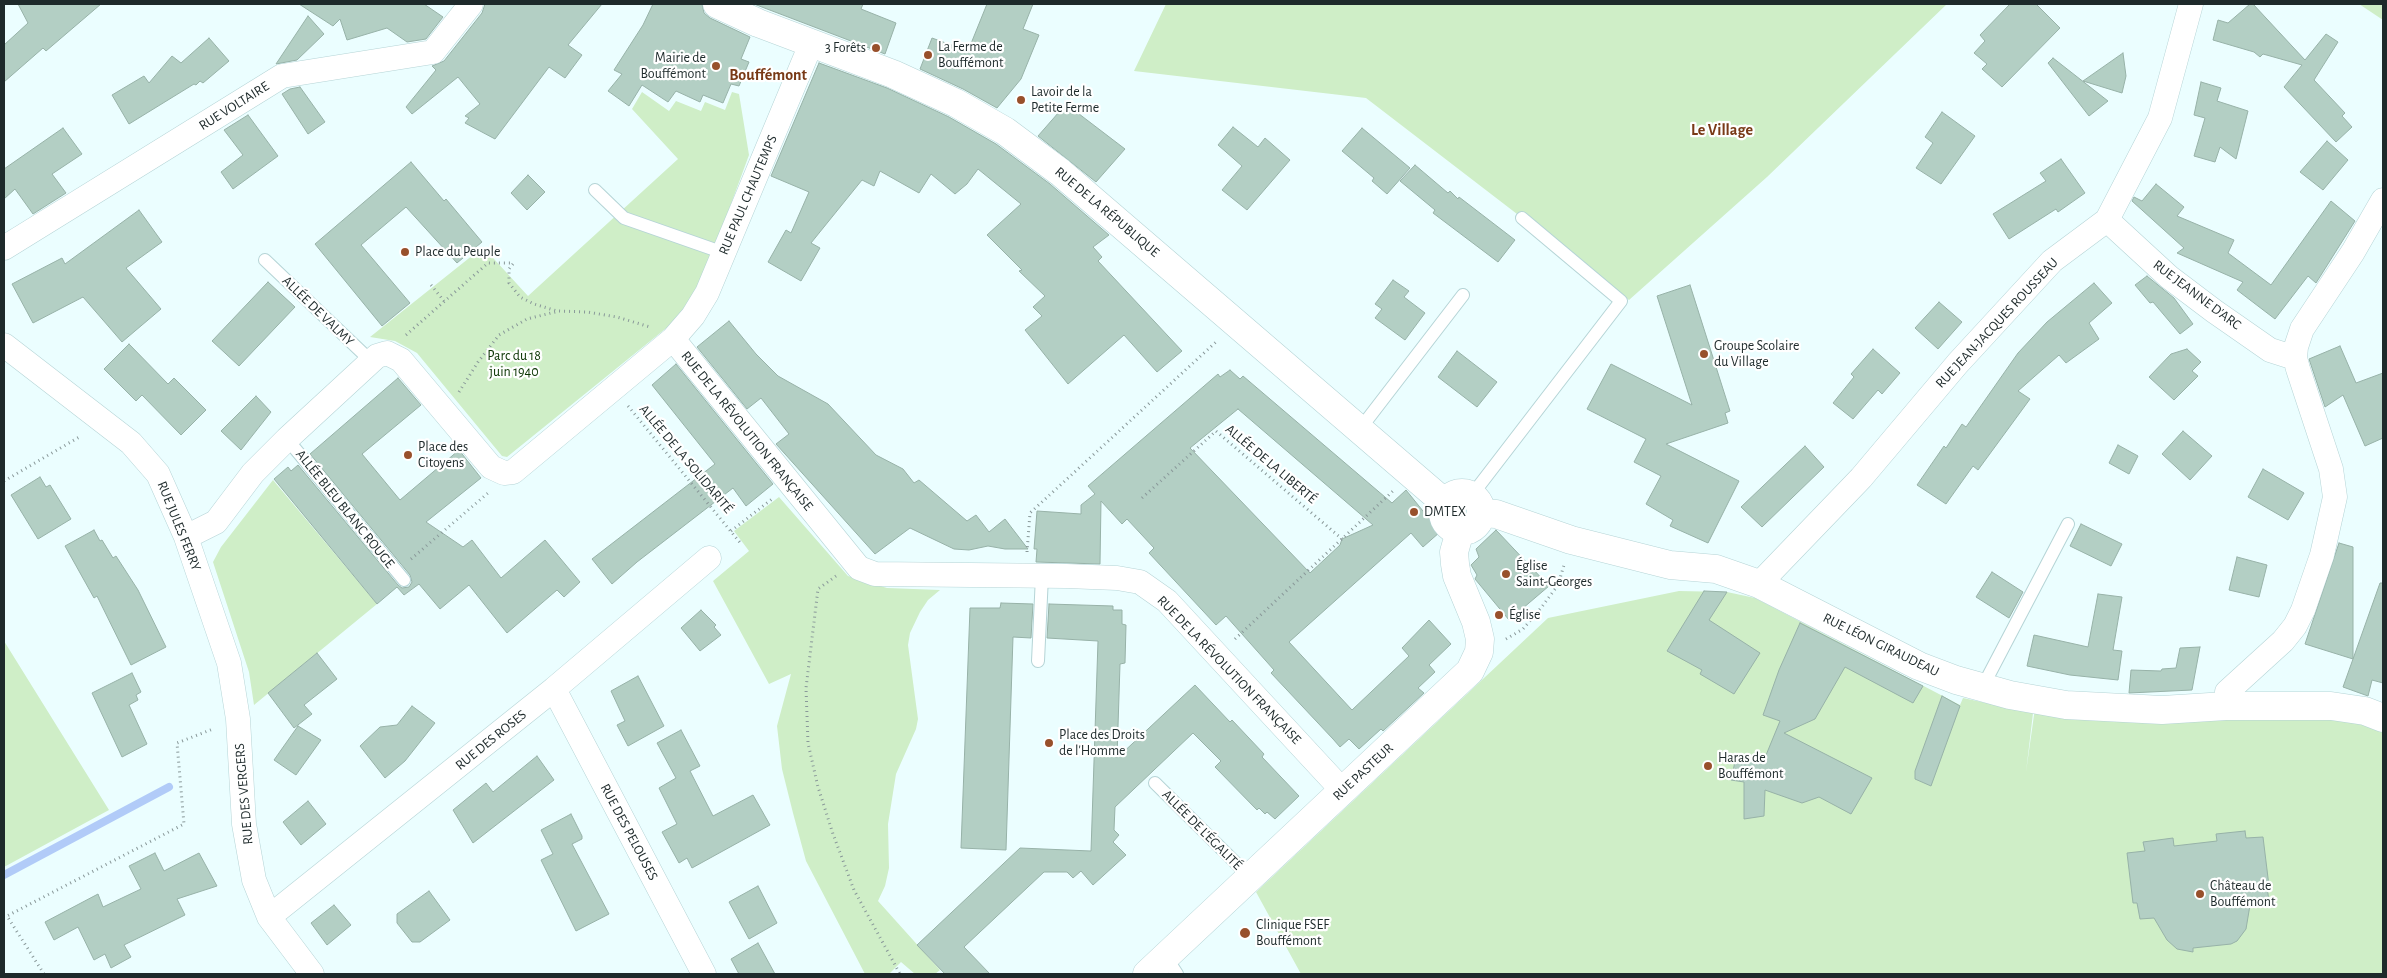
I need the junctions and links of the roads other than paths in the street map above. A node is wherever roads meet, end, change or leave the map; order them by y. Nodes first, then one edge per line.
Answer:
1 (471, 4) edge
2 (717, 4) edge
3 (2191, 4) edge
4 (811, 44) junction
5 (595, 190) dead end
6 (2383, 200) edge
7 (1522, 218) dead end
8 (2107, 220) junction
9 (4, 248) edge
10 (724, 253) junction
11 (265, 260) dead end
12 (1463, 295) dead end
13 (673, 339) junction
14 (4, 345) edge
15 (379, 357) junction
16 (2295, 358) junction
17 (1360, 429) junction
18 (288, 438) junction
19 (1445, 503) junction
20 (1476, 504) junction
21 (2068, 524) dead end
22 (1460, 531) junction
23 (186, 537) junction
24 (709, 558) dead end
25 (400, 576) road end
26 (1030, 576) junction
27 (1759, 584) junction
28 (1038, 661) dead end
29 (1982, 688) junction
30 (554, 689) junction
31 (2226, 706) junction
32 (238, 717) joint
33 (2383, 718) edge
34 (1155, 783) dead end
35 (1343, 791) junction
36 (1250, 877) junction
37 (270, 917) junction
38 (1163, 968) edge
39 (312, 974) edge
40 (704, 974) edge

1 - 9 street, RUE VOLTAIRE
2 - 4 street, RUE DE LA RÉPUBLIQUE
3 - 8 street, RUE JEAN-JACQUES ROUSSEAU
4 - 10 street, RUE PAUL CHAUTEMPS
4 - 17 street, RUE DE LA RÉPUBLIQUE
5 - 10 lane
6 - 16 street
7 - 20 lane
8 - 16 street, RUE JEANNE D'ARC
8 - 27 street, RUE JEAN-JACQUES ROUSSEAU
10 - 13 street, RUE PAUL CHAUTEMPS
11 - 15 lane, ALLÉE DE VALMY
12 - 17 lane
13 - 15 street, RUE DE LA RÉVOLUTION FRANÇAISE
13 - 26 street, RUE DE LA RÉVOLUTION FRANÇAISE
14 - 23 street, RUE JULES FERRY
15 - 18 street
16 - 31 street
17 - 19 street, RUE DE LA RÉPUBLIQUE
18 - 23 street
18 - 25 lane, ALLÉE BLEU BLANC ROUGE
19 - 20 street
19 - 22 street
20 - 22 street
20 - 27 street, RUE LÉON GIRAUDEAU
21 - 29 lane
22 - 35 street, RUE PASTEUR
23 - 32 street, RUE JULES FERRY
24 - 30 street, RUE DES ROSES
26 - 28 lane
26 - 35 street, RUE DE LA RÉVOLUTION FRANÇAISE
27 - 29 street, RUE LÉON GIRAUDEAU
29 - 31 street, RUE LÉON GIRAUDEAU
30 - 37 street, RUE DES ROSES
30 - 40 street, RUE DES PELOUSES
31 - 33 street, RUE LÉON GIRAUDEAU
32 - 37 street, RUE DES VERGERS
34 - 36 lane, ALLÉE DE L'ÉGALITÉ
35 - 36 street, RUE PASTEUR
36 - 38 street, RUE PASTEUR
37 - 39 street, RUE DES VERGERS

